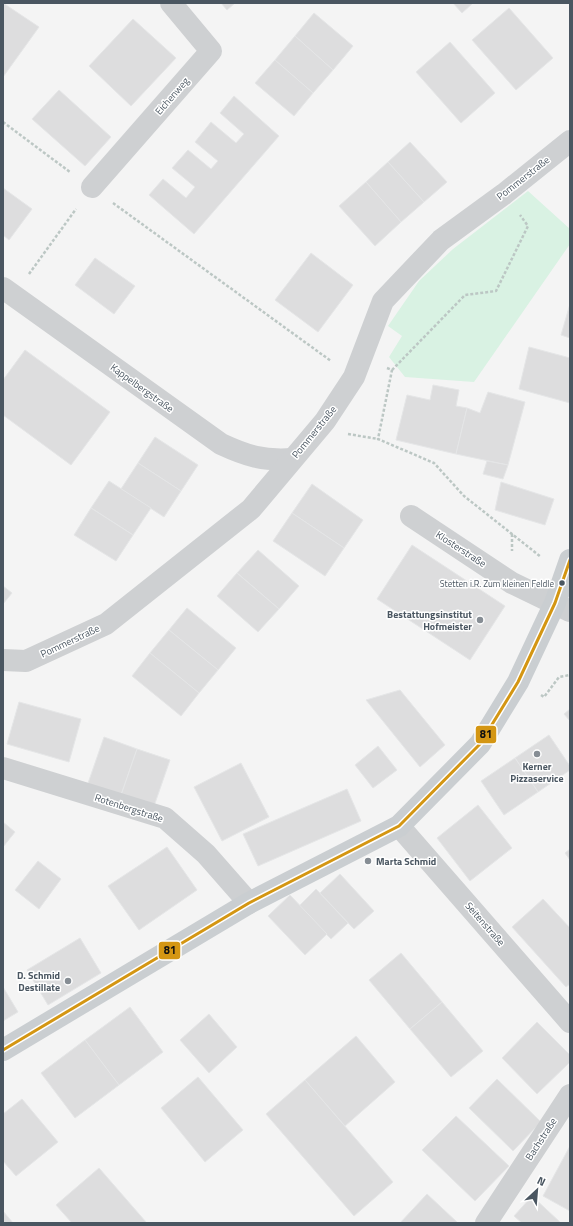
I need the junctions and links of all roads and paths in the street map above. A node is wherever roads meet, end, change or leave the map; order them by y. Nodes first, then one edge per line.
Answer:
1 (171, 3) edge
2 (3, 122) edge
3 (570, 141) edge
4 (92, 187) junction
5 (504, 194) junction
6 (8, 292) edge
7 (357, 368) junction
8 (392, 370) junction
9 (348, 433) dead end
10 (378, 439) junction
11 (292, 459) junction
12 (411, 516) dead end
13 (537, 555) dead end
14 (570, 560) edge
15 (562, 607) edge
16 (3, 660) edge
17 (3, 768) edge
18 (399, 826) junction
19 (249, 903) junction
20 (570, 1022) edge
21 (3, 1050) edge
22 (570, 1096) edge
23 (486, 1223) edge

1 - 4 street, Eichenweg
2 - 4 path
3 - 5 street, Pommerstraße
4 - 6 path
4 - 7 path
5 - 7 street, Pommerstraße
5 - 8 path
6 - 11 street, Kappelbergstraße
7 - 8 path
7 - 11 street, Pommerstraße
8 - 10 path
9 - 10 path
10 - 13 path
11 - 16 street, Pommerstraße
12 - 15 street, Klosterstraße
14 - 15 main road
15 - 18 main road
17 - 19 street, Rotenbergstraße
18 - 19 main road
18 - 20 street, Seitenstraße
19 - 21 main road
22 - 23 street, Bachstraße

